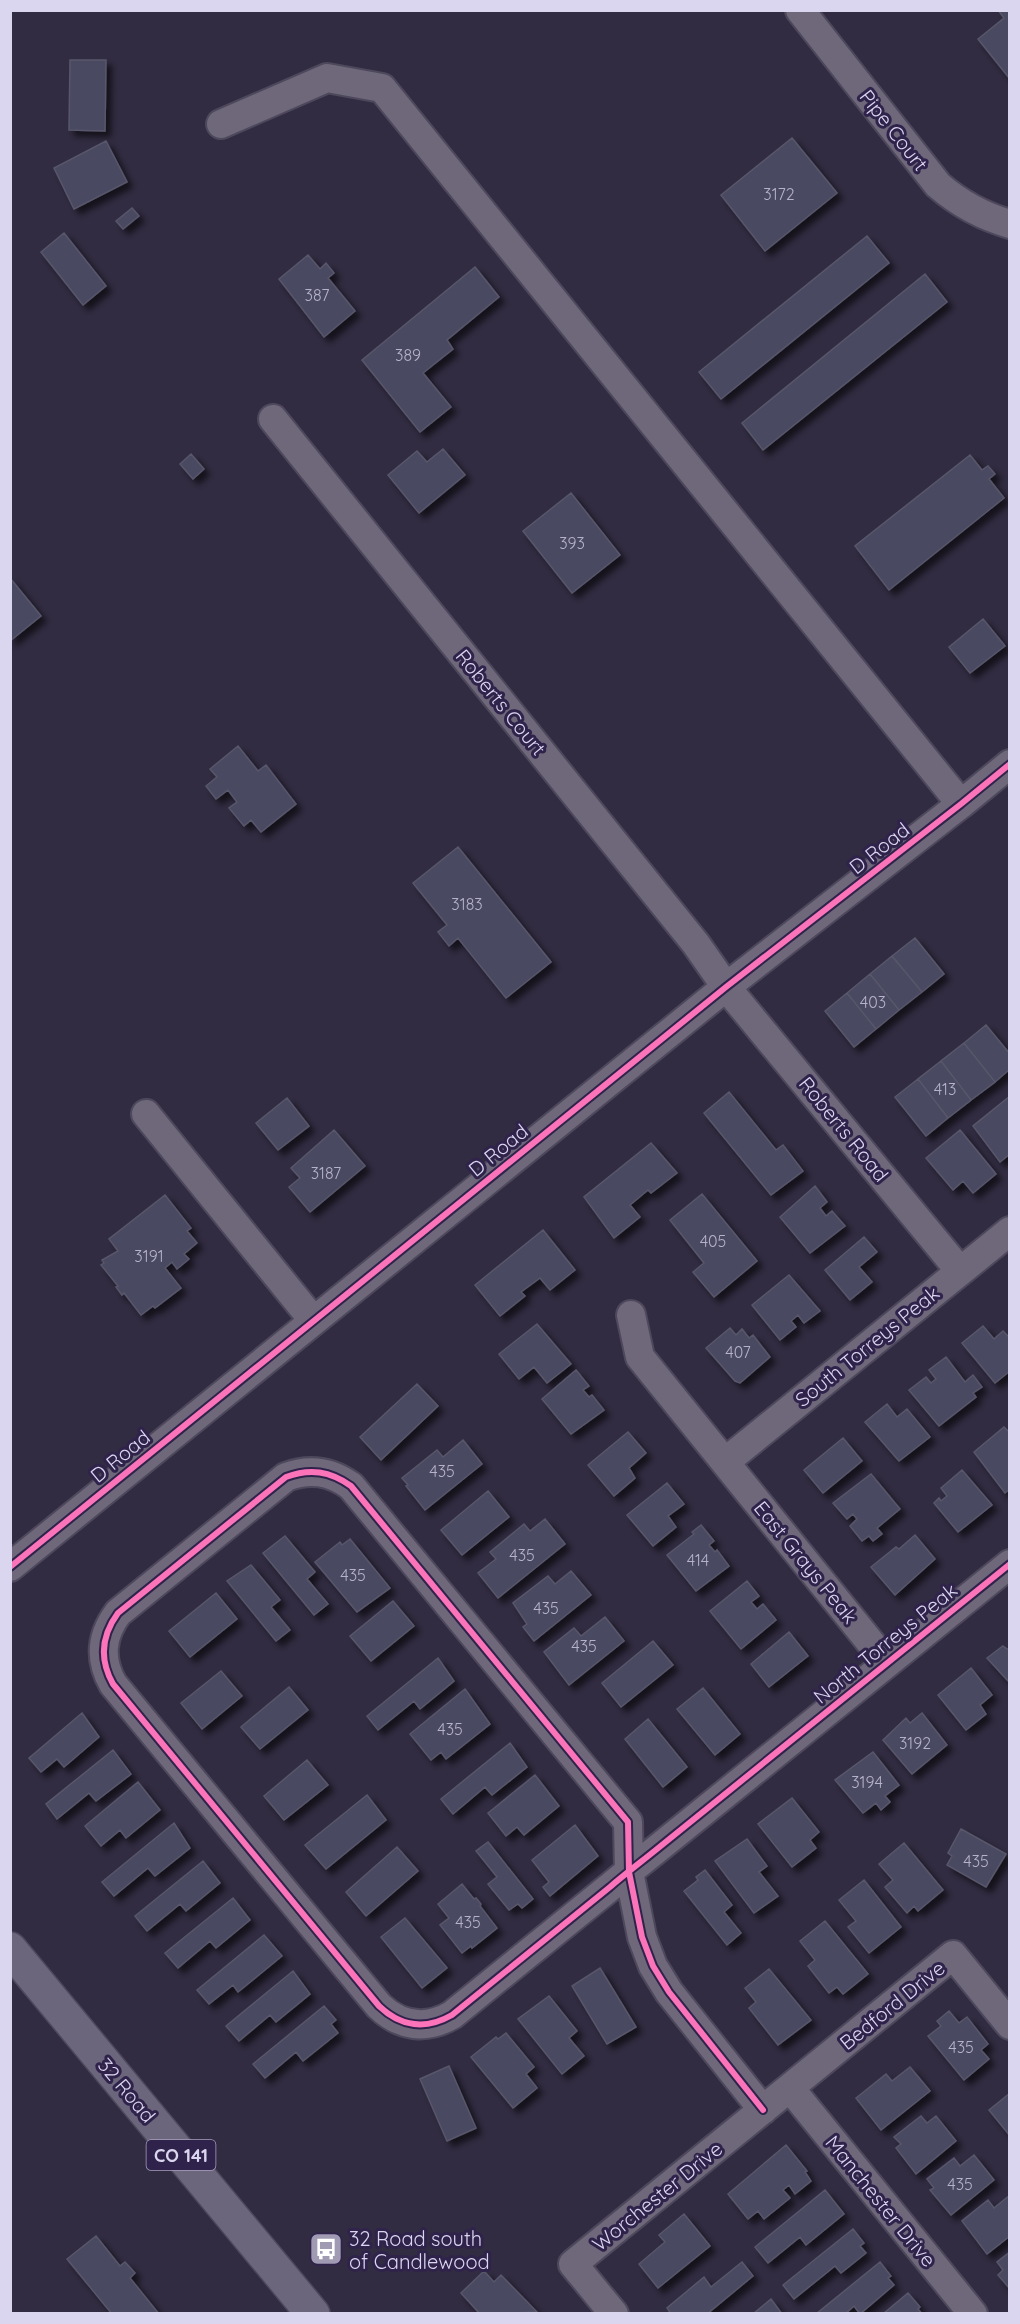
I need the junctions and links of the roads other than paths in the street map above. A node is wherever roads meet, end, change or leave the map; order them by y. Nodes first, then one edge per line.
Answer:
1 (800, 10) edge
2 (221, 124) dead end
3 (1010, 224) edge
4 (273, 419) dead end
5 (1010, 764) edge
6 (961, 804) junction
7 (726, 987) junction
8 (146, 1114) dead end
9 (1010, 1231) edge
10 (960, 1271) junction
11 (631, 1315) dead end
12 (313, 1320) junction
13 (725, 1462) junction
14 (1010, 1564) edge
15 (10, 1567) edge
16 (887, 1663) junction
17 (628, 1872) junction
18 (10, 1949) edge
19 (1010, 2025) edge
20 (790, 2088) junction
21 (763, 2110) junction
22 (305, 2311) edge
23 (614, 2313) edge
24 (973, 2313) edge

1 - 3 street, Pipe Court
2 - 6 street
4 - 7 street, Roberts Court
5 - 6 street, D Road
6 - 7 street, D Road
7 - 10 street, Roberts Road
7 - 12 street, D Road
8 - 12 street
9 - 10 street, South Torreys Peak
10 - 13 street, South Torreys Peak
11 - 13 street, East Grays Peak
12 - 15 street, D Road
13 - 16 street, East Grays Peak
14 - 16 street, North Torreys Peak
16 - 17 street, North Torreys Peak
17 - 17 street, North Torreys Peak
17 - 21 street
18 - 22 main road, 32 Road / CO 141
19 - 20 street, Bedford Drive
20 - 21 street, Worchester Drive
20 - 24 street, Manchester Drive
21 - 23 street, Worchester Drive

